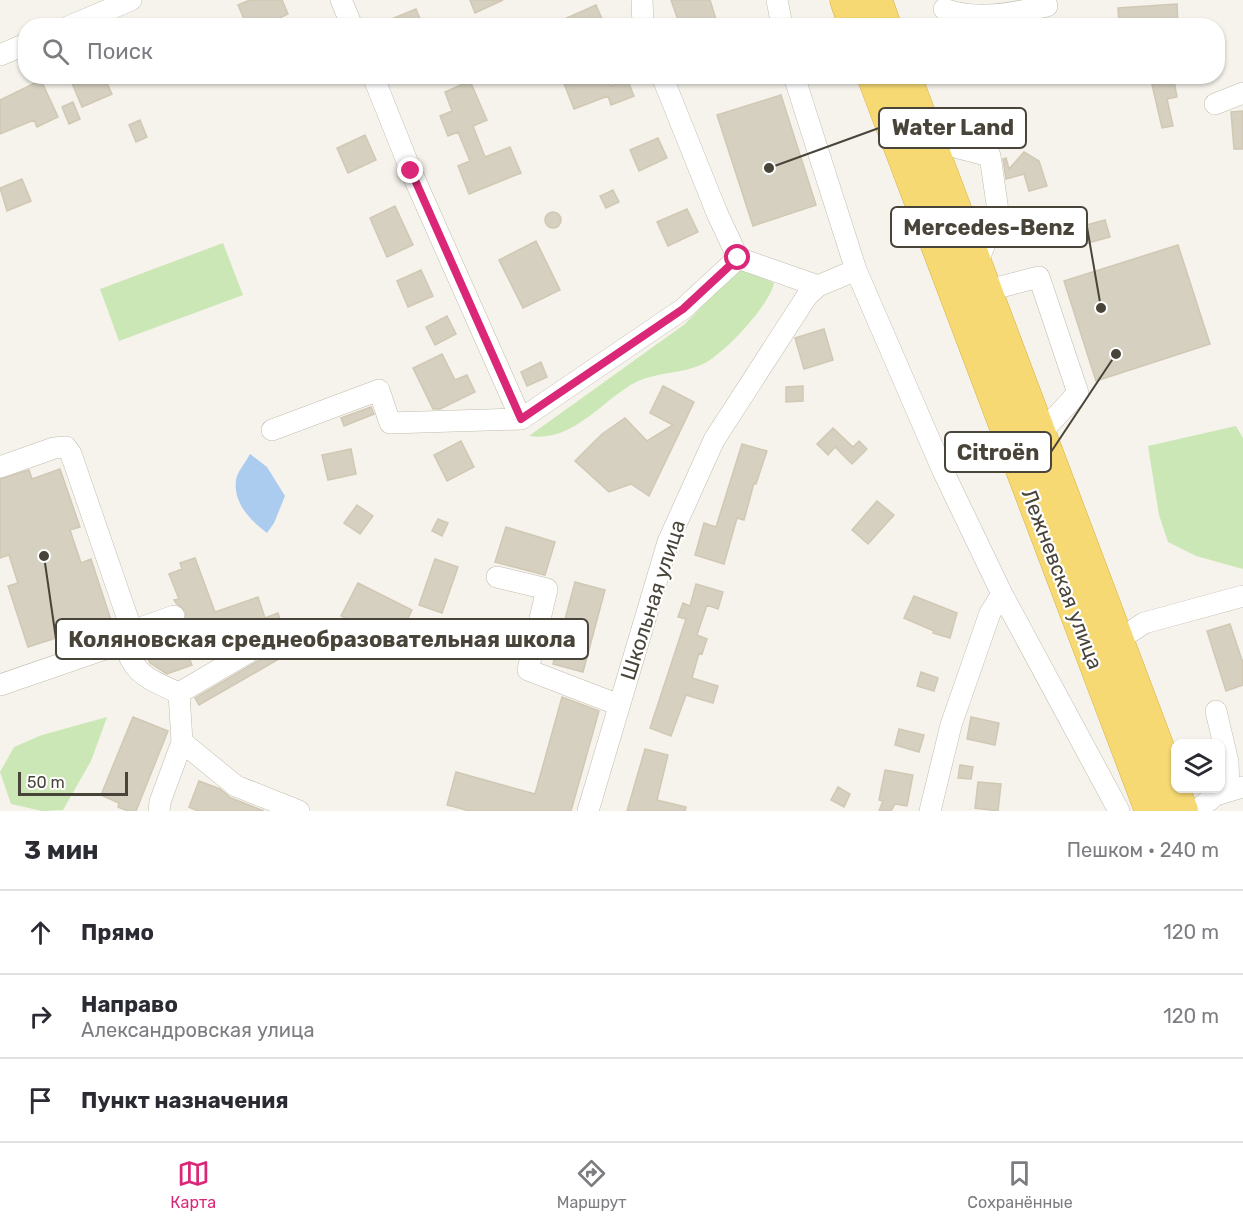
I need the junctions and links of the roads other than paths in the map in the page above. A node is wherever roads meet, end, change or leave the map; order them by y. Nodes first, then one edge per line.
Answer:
1 (130, 0) edge
2 (341, 0) edge
3 (642, 0) edge
4 (777, 0) edge
5 (846, 0) edge
6 (876, 0) edge
7 (1046, 0) edge
8 (939, 12) edge
9 (88, 18) edge
10 (349, 18) edge
11 (643, 18) edge
12 (780, 18) edge
13 (852, 18) edge
14 (882, 18) edge
15 (18, 47) edge
16 (0, 55) edge
17 (376, 84) edge
18 (665, 84) edge
19 (797, 84) edge
20 (876, 84) edge
21 (907, 84) edge
22 (1243, 93) edge
23 (1215, 104) dead end
24 (929, 140) junction
25 (738, 258) junction
26 (856, 270) junction
27 (980, 279) junction
28 (818, 286) junction
29 (521, 419) junction
30 (272, 430) dead end
31 (1039, 435) junction
32 (0, 467) edge
33 (497, 576) dead end
34 (1002, 594) junction
35 (1243, 596) edge
36 (174, 616) dead end
37 (276, 636) dead end
38 (129, 637) junction
39 (1117, 641) junction
40 (0, 685) edge
41 (179, 693) junction
42 (619, 705) junction
43 (1216, 711) dead end
44 (182, 742) junction
45 (1236, 788) edge
46 (159, 811) edge
47 (299, 811) edge
48 (588, 811) edge
49 (930, 811) edge
50 (1119, 811) edge
51 (1151, 811) edge
52 (1182, 811) edge
53 (1196, 811) edge

1 - 9 street
2 - 10 street
3 - 11 street
4 - 12 street
5 - 13 highway
6 - 14 highway
7 - 8 street
15 - 16 street
17 - 29 street
18 - 25 street
19 - 26 street
20 - 51 highway, Лежневская улица
21 - 24 highway, Лежневская улица
22 - 23 street
24 - 27 highway, Лежневская улица
24 - 27 street
25 - 28 street
25 - 29 street
26 - 28 street, Школьная улица
26 - 34 street
27 - 31 highway, Лежневская улица
27 - 31 street
28 - 42 street, Школьная улица
29 - 30 street
31 - 39 highway, Лежневская улица
32 - 38 street
33 - 42 street
34 - 49 street
34 - 50 street
35 - 39 street
36 - 38 street
37 - 41 street
38 - 40 street
38 - 41 street
39 - 52 highway, Лежневская улица
41 - 44 street
42 - 48 street, Школьная улица
43 - 45 street
44 - 46 street
44 - 47 street
45 - 53 street

